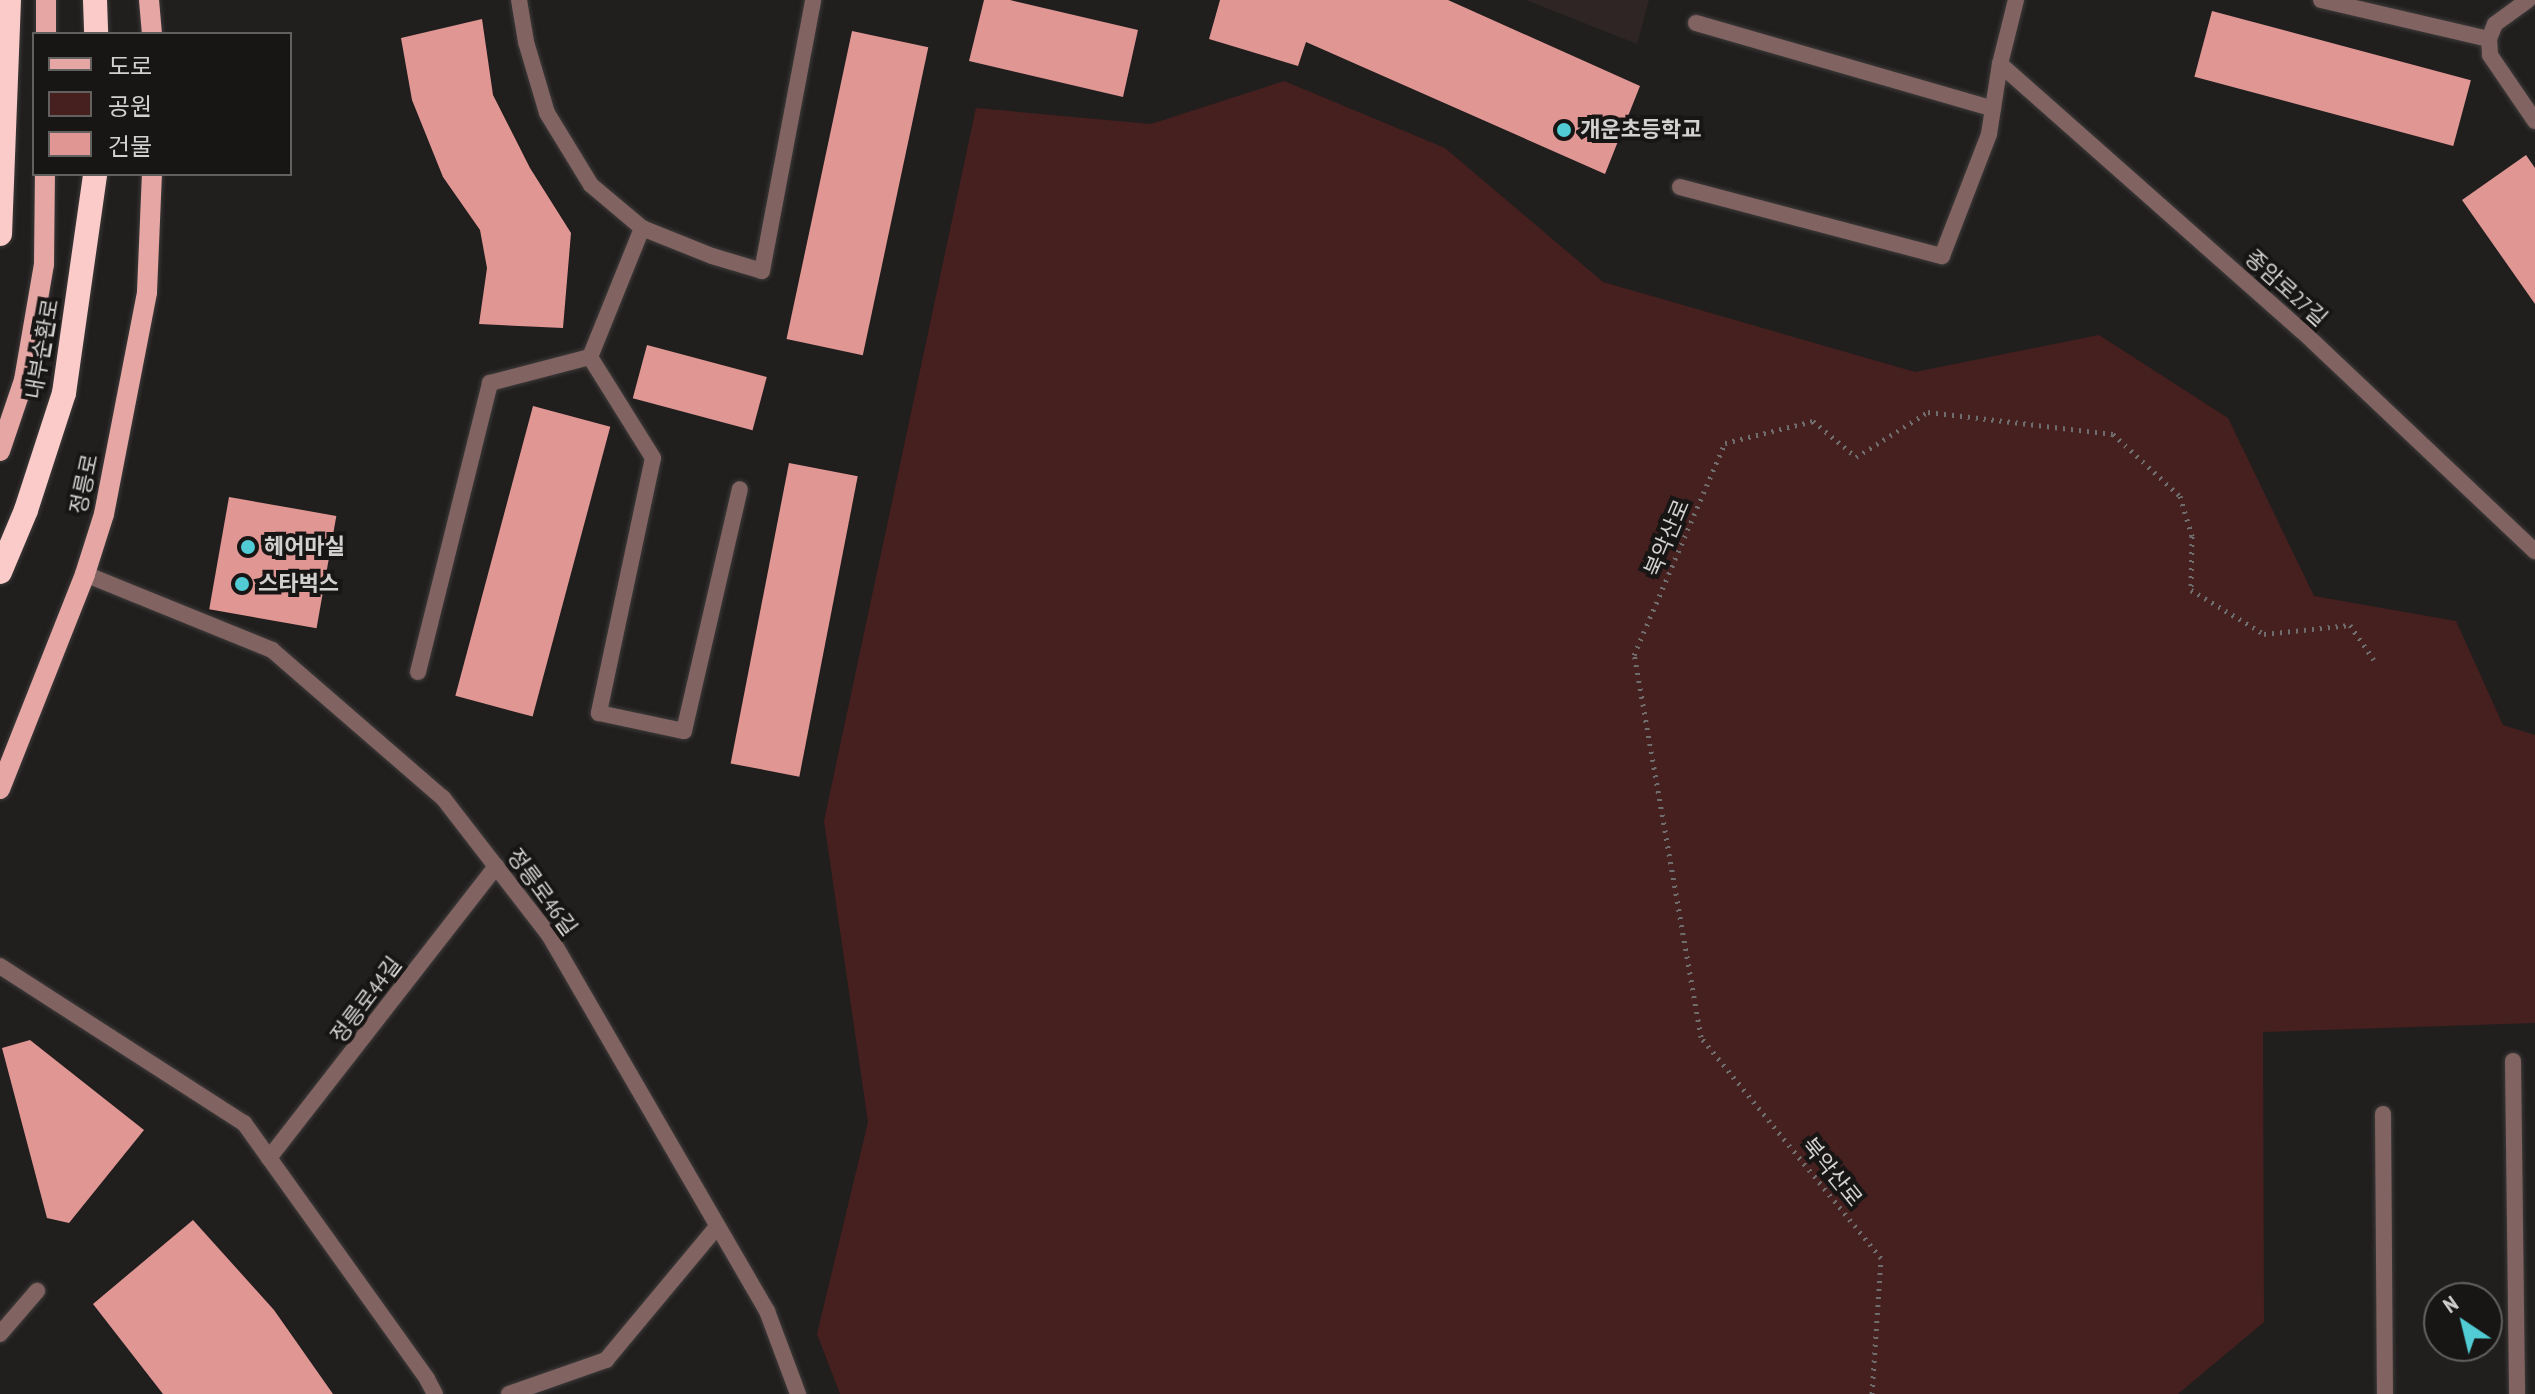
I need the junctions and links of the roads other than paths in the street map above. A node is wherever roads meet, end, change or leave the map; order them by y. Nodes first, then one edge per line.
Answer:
1 (9, 0) edge
2 (46, 0) edge
3 (95, 0) edge
4 (149, 0) edge
5 (519, 0) edge
6 (813, 0) edge
7 (2016, 0) edge
8 (2321, 0) edge
9 (2528, 0) edge
10 (1696, 23) dead end
11 (46, 32) edge
12 (96, 32) edge
13 (152, 32) edge
14 (2489, 39) junction
15 (2000, 64) junction
16 (1993, 109) junction
17 (2535, 121) edge
18 (45, 176) edge
19 (95, 176) edge
20 (152, 176) edge
21 (1680, 187) dead end
22 (642, 228) junction
23 (0, 234) edge
24 (590, 357) junction
25 (0, 451) edge
26 (740, 489) dead end
27 (2535, 551) edge
28 (0, 572) edge
29 (85, 574) junction
30 (418, 672) dead end
31 (0, 789) edge
32 (496, 866) junction
33 (0, 966) edge
34 (2513, 1061) dead end
35 (2383, 1114) dead end
36 (269, 1158) junction
37 (717, 1227) junction
38 (37, 1291) dead end
39 (0, 1334) edge
40 (435, 1394) edge
41 (509, 1394) edge
42 (798, 1394) edge
43 (2385, 1394) edge
44 (2517, 1394) edge

1 - 23 highway
2 - 11 main road
3 - 12 highway
4 - 13 main road
5 - 22 street
6 - 22 street
7 - 15 street
8 - 14 street
9 - 14 street
10 - 16 street
14 - 17 street
15 - 16 street
15 - 27 street, 종암로27길
16 - 21 street
18 - 25 main road
19 - 28 highway, 내부순환로
20 - 29 main road, 정릉로
22 - 24 street
24 - 26 street
24 - 30 street
29 - 31 main road, 정릉로
29 - 32 street, 정릉로46길
32 - 36 street, 정릉로44길
32 - 37 street, 정릉로46길
33 - 36 street
34 - 44 street
35 - 43 street
36 - 40 street
37 - 41 street
37 - 42 street, 정릉로46길
38 - 39 street

